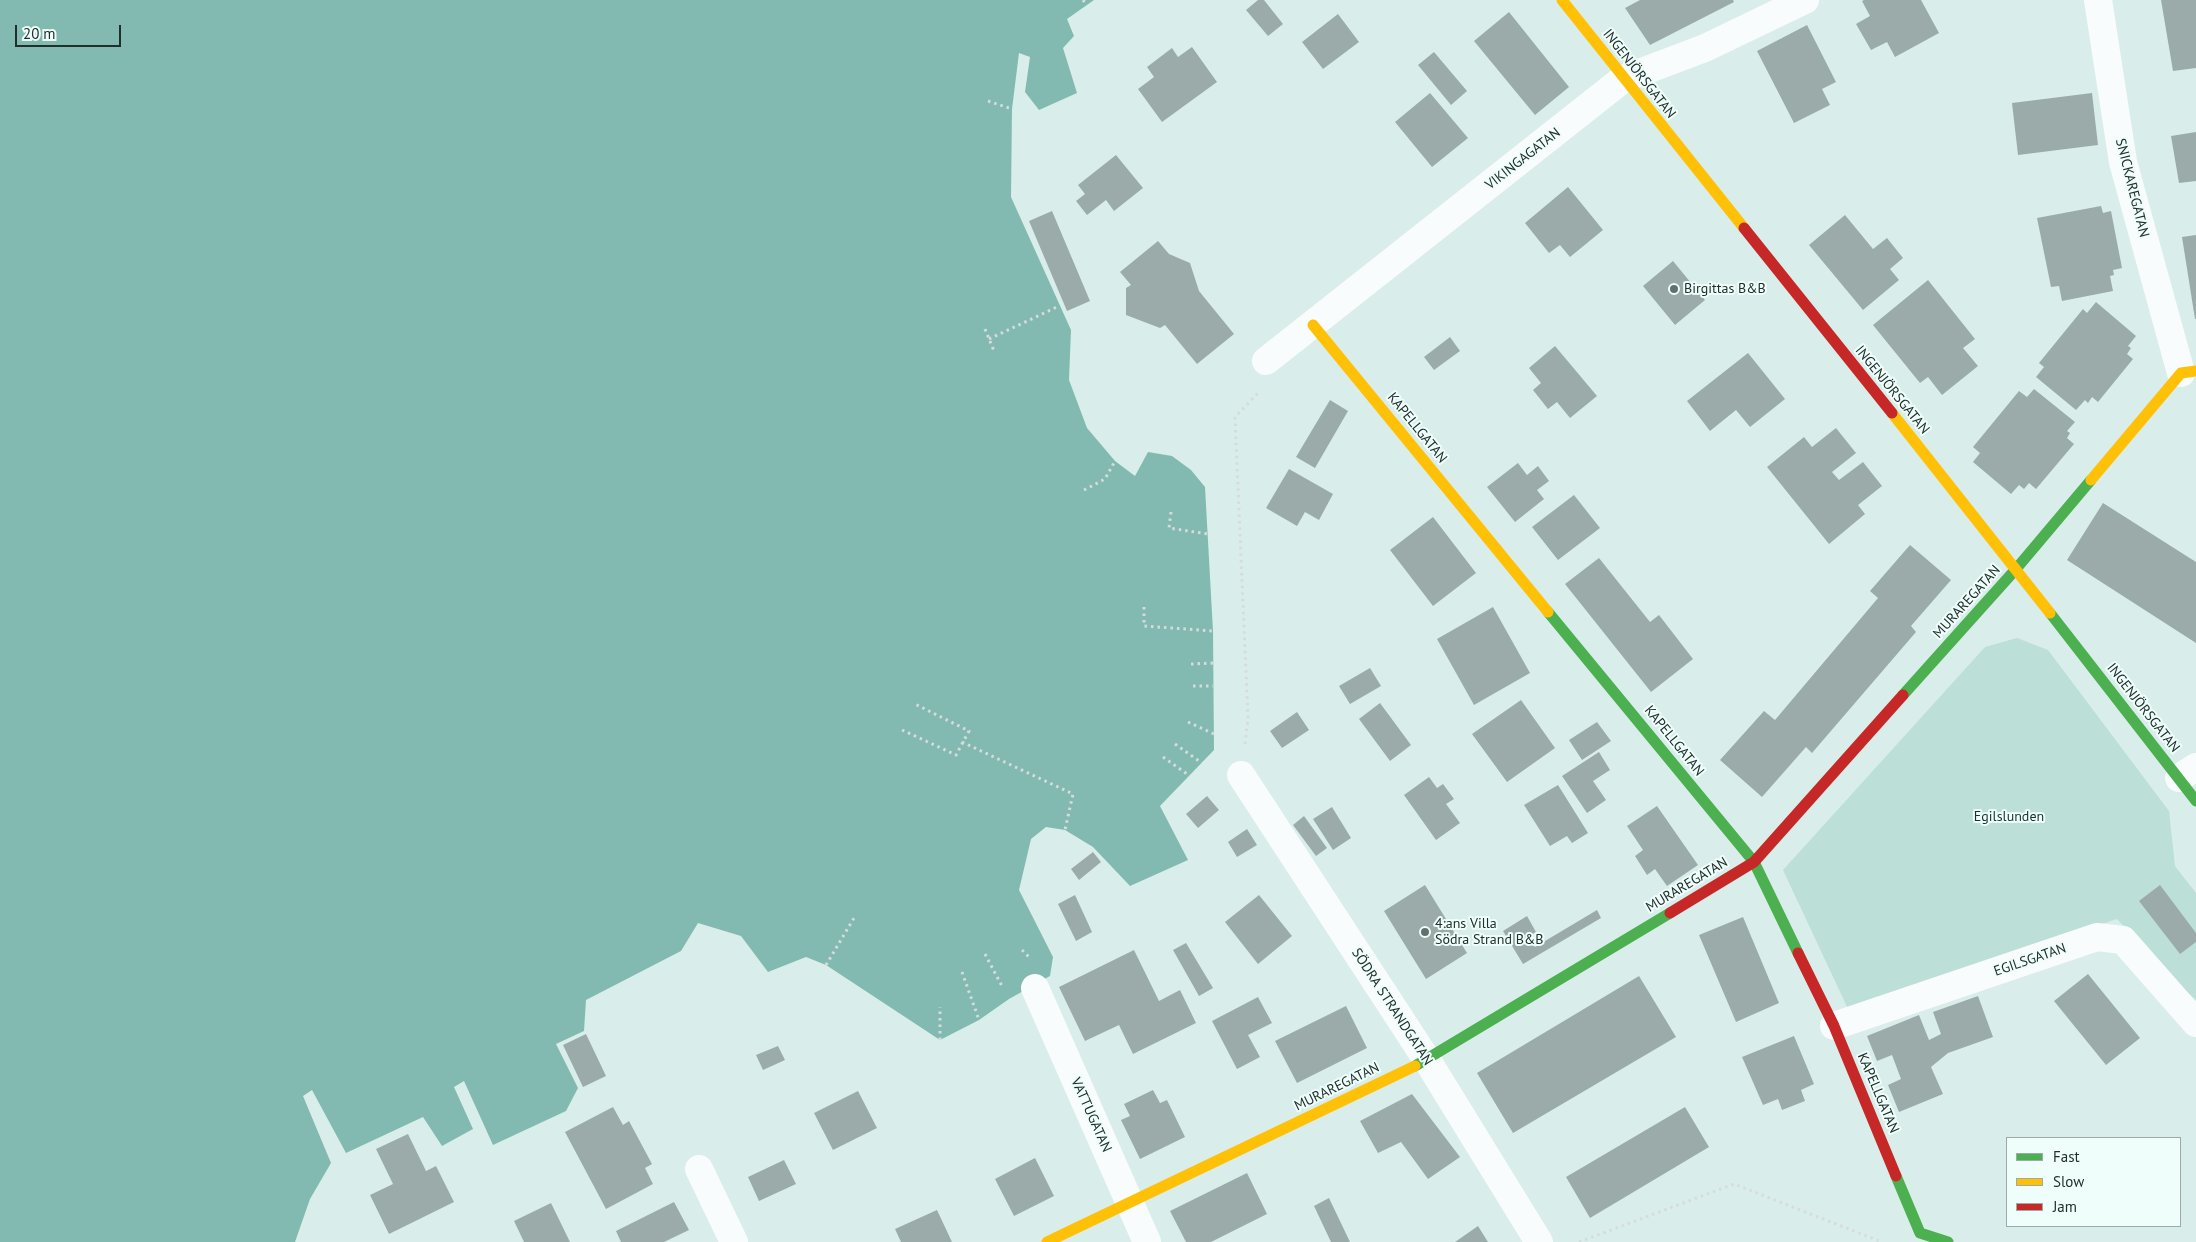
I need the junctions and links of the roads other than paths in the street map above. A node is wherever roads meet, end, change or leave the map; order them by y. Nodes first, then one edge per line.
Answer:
1 (1562, 0) edge
2 (1805, 0) edge
3 (2098, 0) edge
4 (1623, 79) junction
5 (1313, 325) junction
6 (1266, 361) road end
7 (2189, 372) edge
8 (2016, 569) junction
9 (2187, 772) edge
10 (1241, 775) road end
11 (2196, 801) edge
12 (1754, 862) junction
13 (1035, 988) dead end
14 (2196, 1023) edge
15 (1834, 1026) junction
16 (1427, 1060) junction
17 (699, 1169) dead end
18 (1130, 1203) junction
19 (734, 1242) edge
20 (1047, 1242) edge
21 (1147, 1242) edge
22 (1539, 1242) edge
23 (1948, 1242) edge

1 - 4 street, INGENJÖRSGATAN
2 - 4 street, VIKINGAGATAN
3 - 7 street, SNICKAREGATAN
4 - 5 street, VIKINGAGATAN
4 - 8 street, INGENJÖRSGATAN
5 - 6 street, VIKINGAGATAN
5 - 12 street, KAPELLGATAN
7 - 8 street, MURAREGATAN
8 - 9 street, INGENJÖRSGATAN
8 - 12 street, MURAREGATAN
9 - 11 street, INGENJÖRSGATAN
10 - 16 street, SÖDRA STRANDGATAN
12 - 15 street, KAPELLGATAN
12 - 16 street, MURAREGATAN
13 - 18 street, VATTUGATAN
14 - 15 street, EGILSGATAN
15 - 23 street, KAPELLGATAN
16 - 18 street, MURAREGATAN
16 - 22 street, SÖDRA STRANDGATAN
17 - 19 street
18 - 20 street, MURAREGATAN
18 - 21 street, VATTUGATAN

